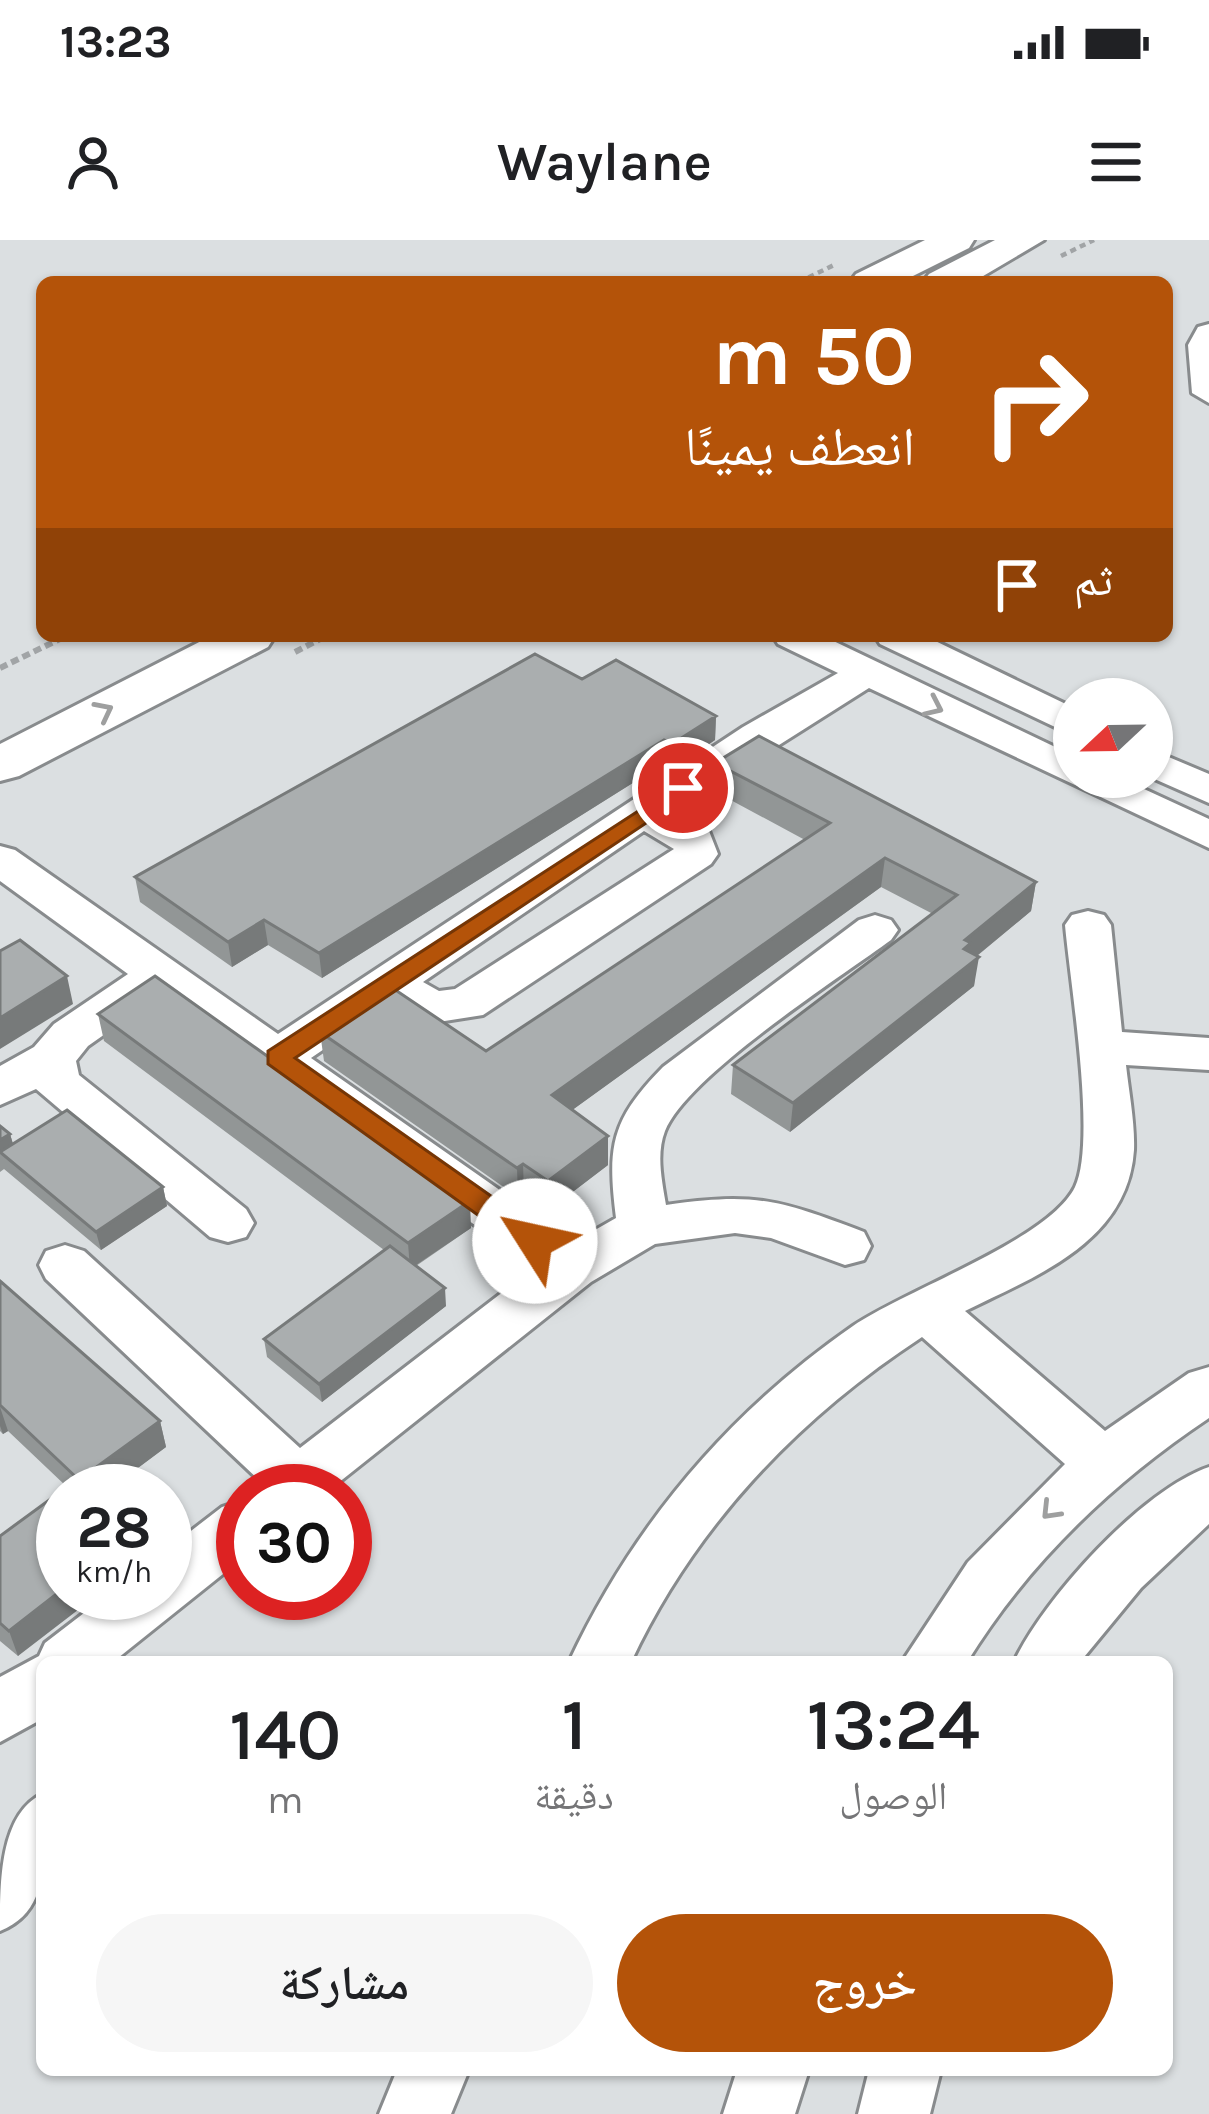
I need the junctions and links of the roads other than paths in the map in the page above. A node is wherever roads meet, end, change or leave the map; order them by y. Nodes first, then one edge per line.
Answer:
1 (955, 240) edge
2 (1024, 240) edge
3 (882, 276) edge
4 (955, 276) edge
5 (1209, 334) edge
6 (1209, 394) edge
7 (144, 642) edge
8 (238, 642) edge
9 (803, 642) edge
10 (906, 642) edge
11 (863, 675) junction
12 (0, 713) edge
13 (1053, 714) edge
14 (1053, 762) edge
15 (0, 764) edge
16 (1173, 772) edge
17 (1209, 790) edge
18 (1129, 798) edge
19 (646, 815) junction
20 (1209, 835) edge
21 (0, 860) edge
22 (1088, 925) dead end
23 (875, 930) dead end
24 (160, 974) junction
25 (389, 984) junction
26 (1100, 1047) junction
27 (1209, 1054) edge
28 (51, 1058) junction
29 (277, 1058) junction
30 (0, 1088) edge
31 (228, 1222) dead end
32 (644, 1227) junction
33 (845, 1246) dead end
34 (65, 1265) dead end
35 (572, 1268) junction
36 (926, 1308) junction
37 (1197, 1415) edge
38 (1102, 1462) junction
39 (269, 1464) edge
40 (320, 1464) edge
41 (1209, 1491) edge
42 (216, 1545) edge
43 (192, 1565) edge
44 (603, 1656) edge
45 (937, 1656) edge
46 (1049, 1656) edge
47 (36, 1687) edge
48 (0, 1714) edge
49 (36, 1835) edge
50 (0, 1898) edge
51 (431, 2076) edge
52 (771, 2076) edge
53 (904, 2076) edge
54 (415, 2114) edge
55 (759, 2114) edge
56 (894, 2114) edge

1 - 3 main road
2 - 4 main road
5 - 6 street
7 - 12 main road
15 -> 8 main road
9 - 11 street
10 - 13 street
11 -> 14 street
11 - 19 street
16 - 17 street
18 - 20 street
19 - 25 street
19 - 25 street
21 - 24 street
22 - 26 street
23 - 32 street
24 - 28 street
24 - 29 street
25 - 29 street
26 - 27 street
26 - 36 street
28 - 30 street
28 - 31 street
29 - 35 street
32 - 33 street
32 - 35 street
34 - 39 street
35 - 40 street
36 - 38 street
36 - 44 street
37 - 38 street
38 -> 45 street
41 - 46 street
42 - 43 street
47 - 48 street
49 - 50 street
51 - 54 street
52 - 55 street
53 - 56 street

